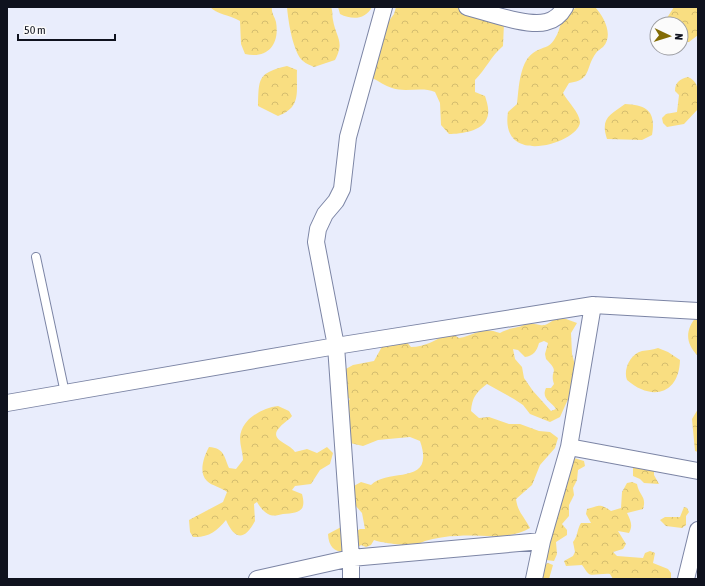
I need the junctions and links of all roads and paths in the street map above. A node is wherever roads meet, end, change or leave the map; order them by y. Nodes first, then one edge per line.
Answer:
1 (384, 7) edge
2 (467, 7) edge
3 (565, 7) edge
4 (36, 257) dead end
5 (593, 305) junction
6 (698, 311) edge
7 (336, 346) junction
8 (65, 393) junction
9 (7, 404) edge
10 (570, 446) junction
11 (698, 470) edge
12 (698, 530) edge
13 (542, 541) junction
14 (352, 558) junction
15 (257, 579) edge
16 (351, 579) edge
17 (534, 579) edge
18 (686, 579) edge

1 - 7 street
2 - 3 street
4 - 8 lane
5 - 6 street
5 - 7 street
5 - 10 street
7 - 8 street
7 - 14 street
8 - 9 street
10 - 11 street
10 - 13 street
12 - 18 street
13 - 14 street
13 - 17 street
14 - 15 street
14 - 16 street

